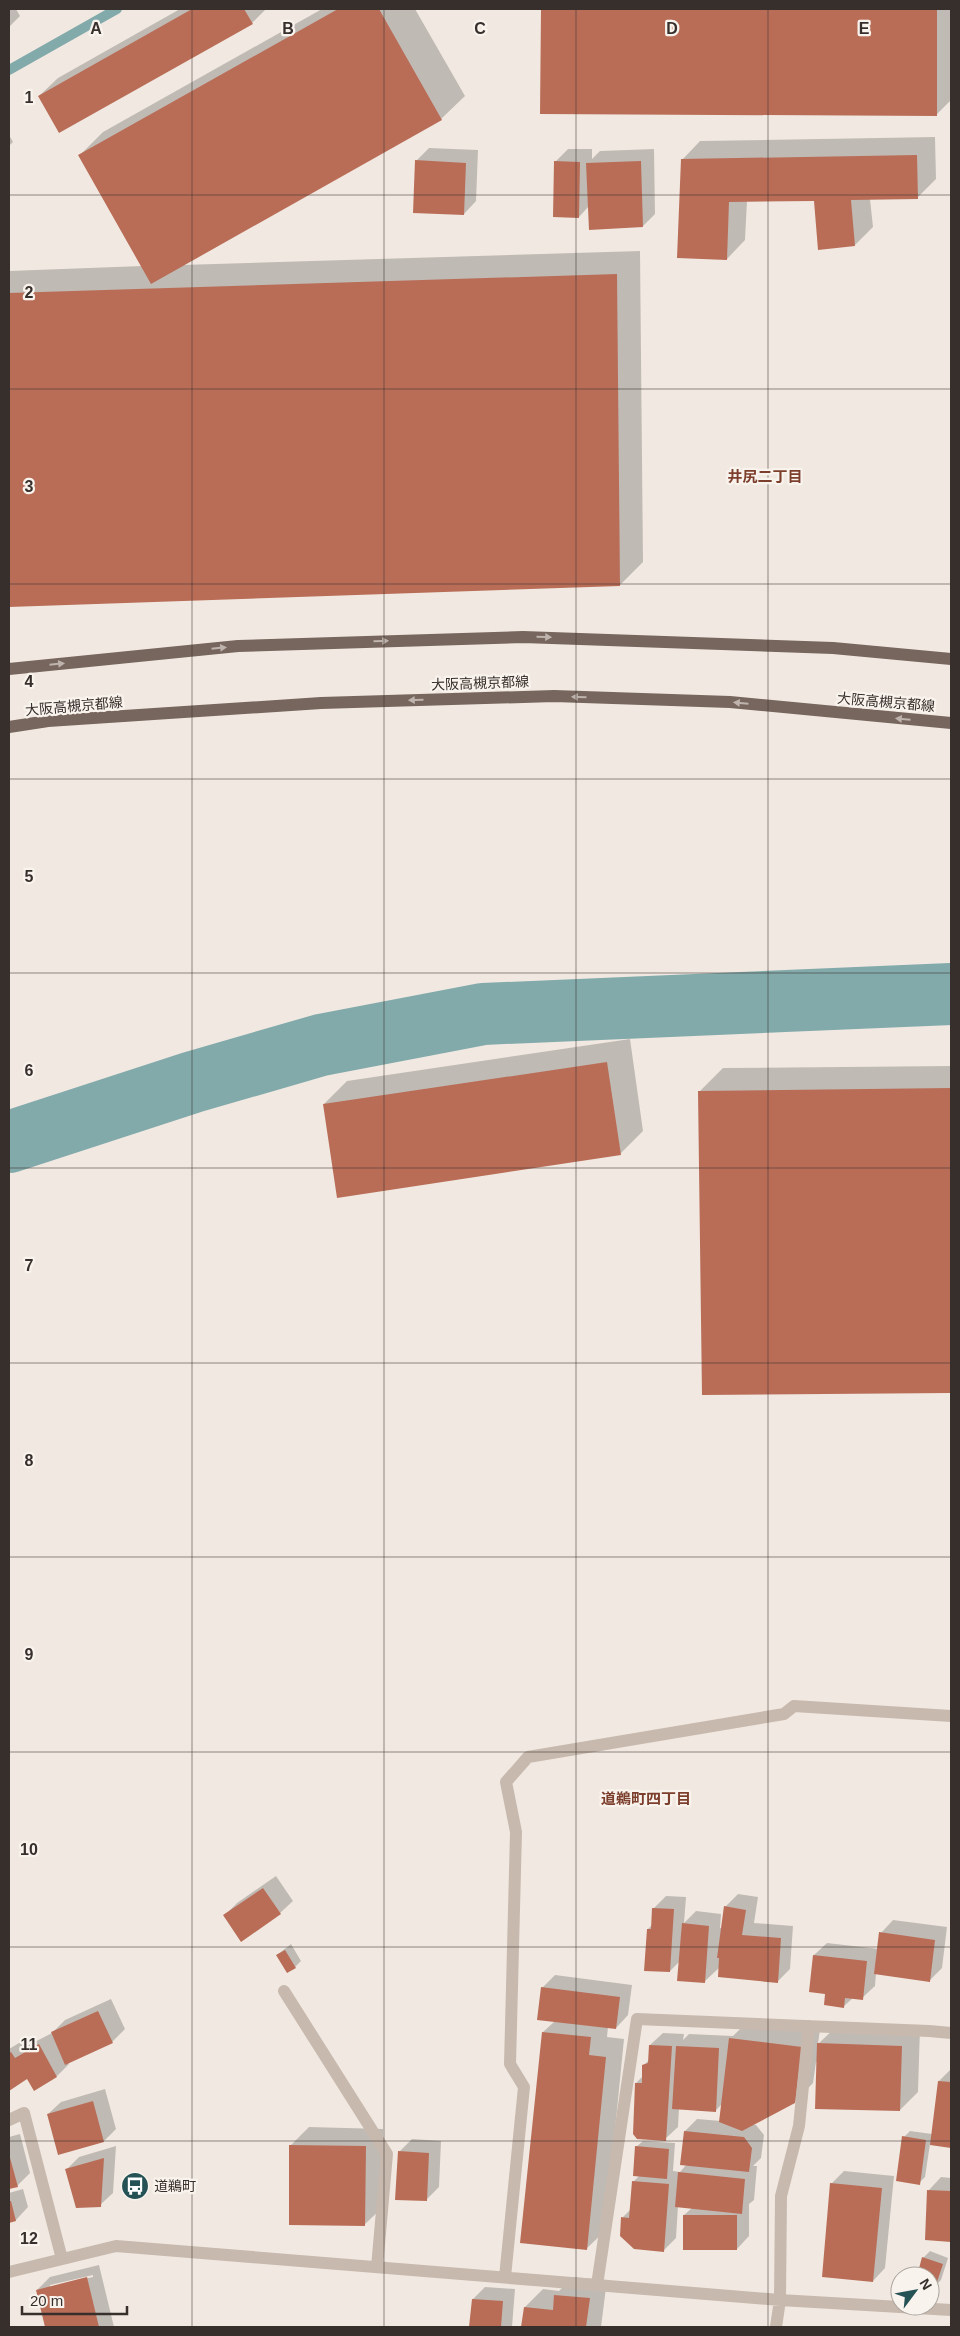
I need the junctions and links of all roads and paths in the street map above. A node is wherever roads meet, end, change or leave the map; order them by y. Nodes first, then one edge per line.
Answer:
1 (951, 659) edge
2 (9, 669) edge
3 (951, 723) edge
4 (9, 727) edge
5 (951, 1716) edge
6 (284, 1991) dead end
7 (809, 2026) junction
8 (951, 2034) edge
9 (9, 2120) edge
10 (62, 2259) junction
11 (377, 2267) junction
12 (9, 2272) edge
13 (505, 2277) junction
14 (597, 2285) junction
15 (780, 2300) junction
16 (951, 2310) edge
17 (776, 2327) edge

2 -> 1 main road
3 -> 4 main road, 大阪高槻京都線
5 - 13 street
6 - 11 street
7 - 8 street
7 - 14 street
7 - 15 street
9 - 10 street
10 - 11 street
10 - 12 street
11 - 13 street
13 - 14 street
14 - 15 street
15 - 16 street
15 - 17 street

